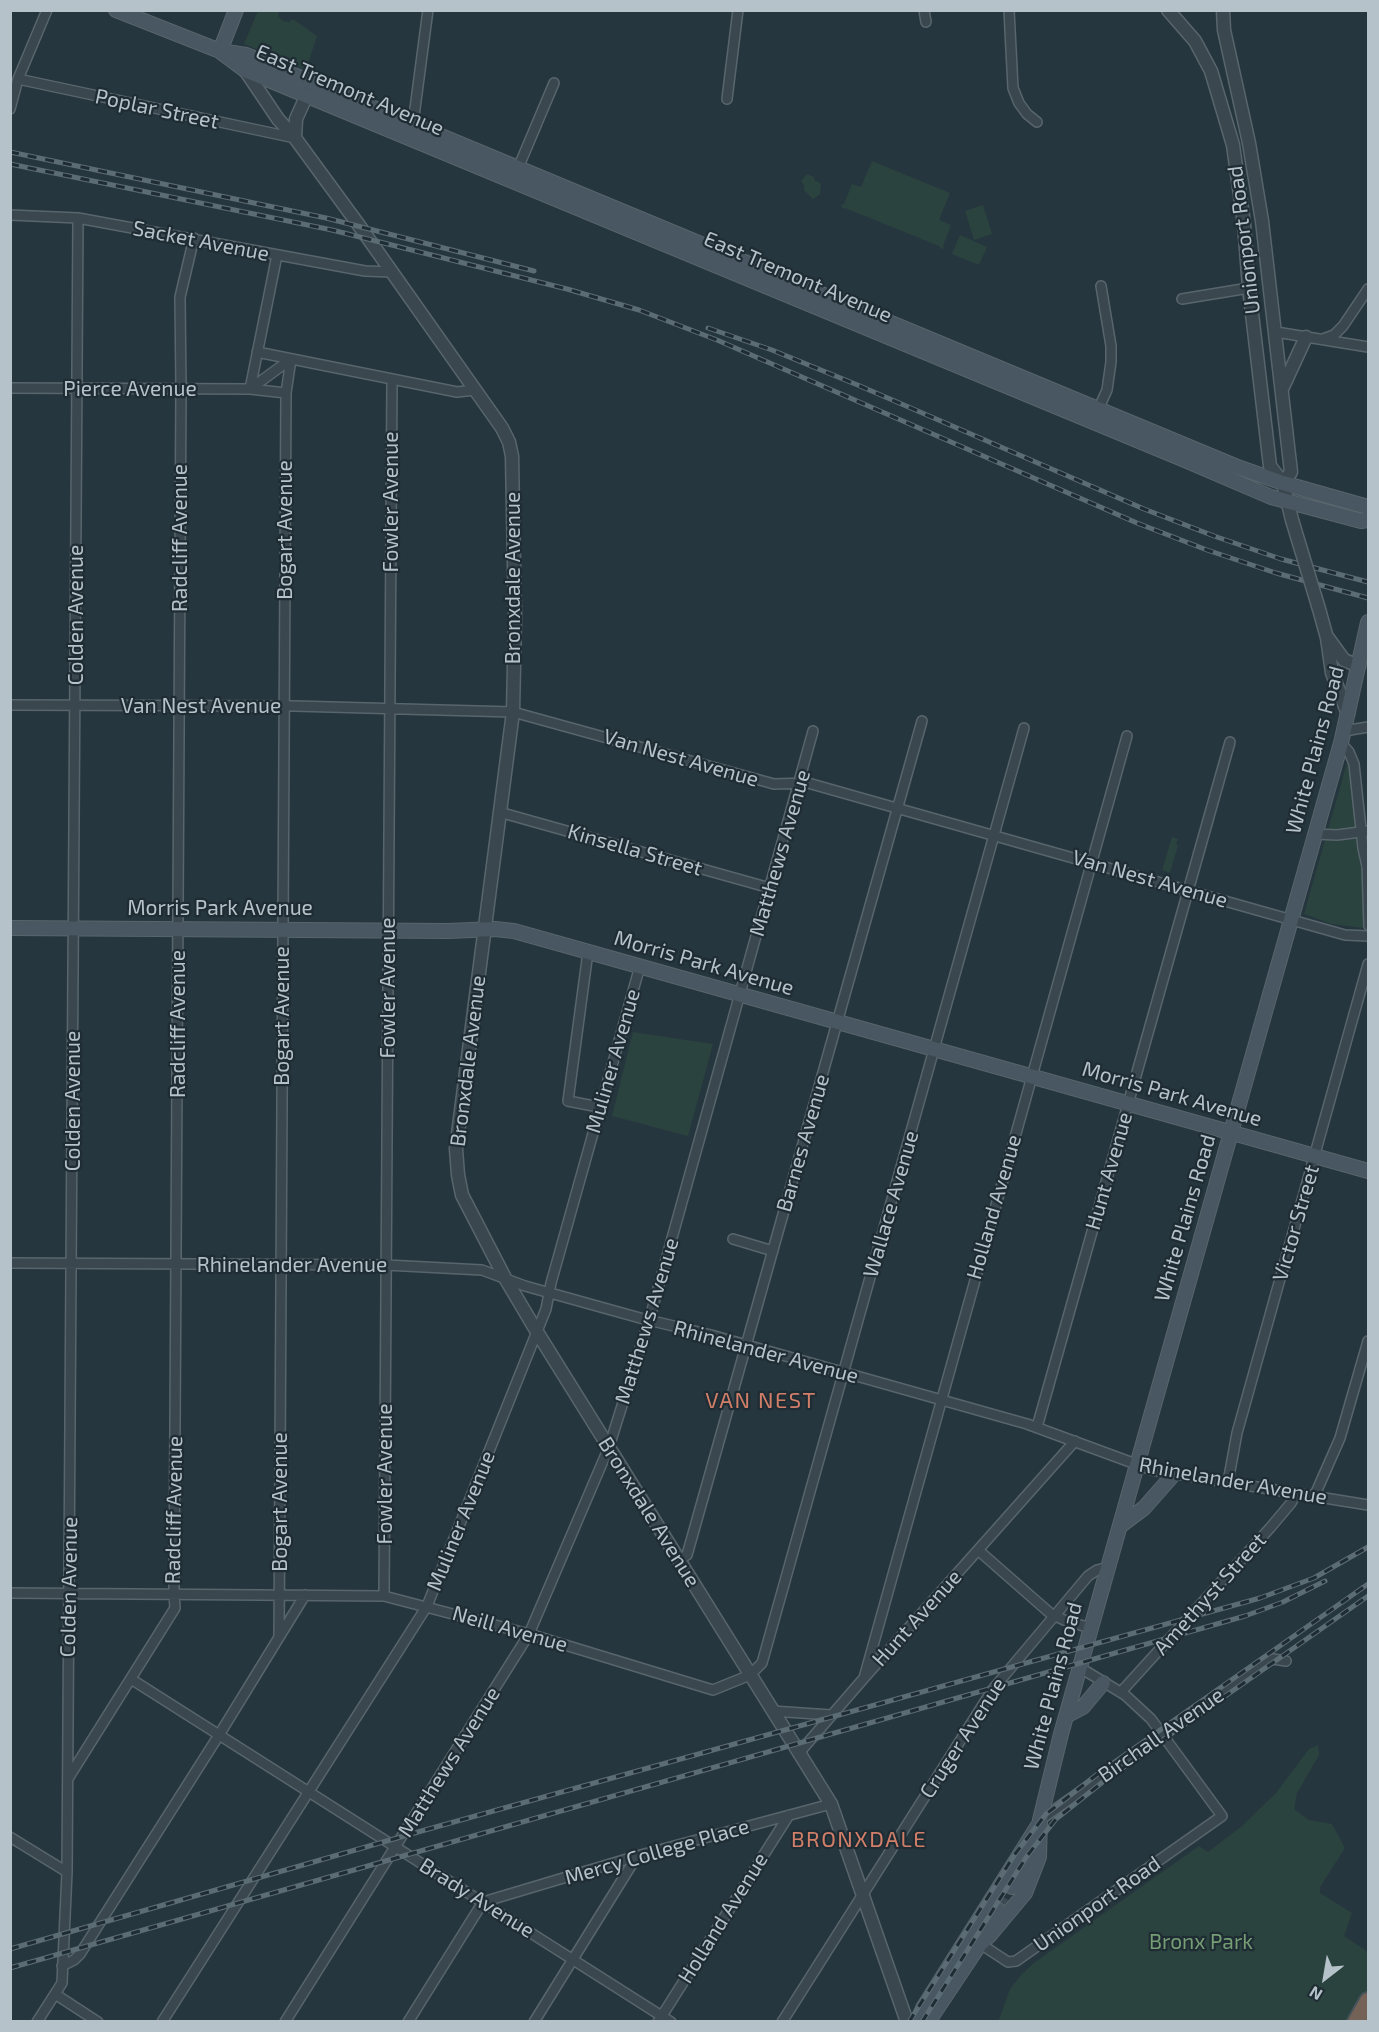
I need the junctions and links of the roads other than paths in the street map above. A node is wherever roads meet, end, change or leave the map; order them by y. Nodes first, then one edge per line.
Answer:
1 (47, 10) edge
2 (116, 10) edge
3 (236, 10) edge
4 (428, 10) edge
5 (738, 10) edge
6 (924, 10) edge
7 (1009, 10) edge
8 (1168, 10) edge
9 (1223, 10) edge
10 (926, 22) dead end
11 (220, 51) junction
12 (245, 70) junction
13 (18, 79) junction
14 (554, 83) dead end
15 (309, 89) junction
16 (727, 99) dead end
17 (10, 109) edge
18 (1038, 122) dead end
19 (408, 130) junction
20 (295, 138) junction
21 (1249, 143) junction
22 (1233, 146) junction
23 (516, 175) junction
24 (10, 215) edge
25 (78, 218) junction
26 (194, 238) junction
27 (277, 255) junction
28 (391, 272) junction
29 (1101, 286) dead end
30 (1249, 288) junction
31 (1368, 289) edge
32 (1182, 299) dead end
33 (1276, 332) junction
34 (1306, 337) junction
35 (1321, 340) junction
36 (1368, 347) edge
37 (257, 352) junction
38 (291, 359) junction
39 (392, 380) junction
40 (10, 388) edge
41 (77, 389) junction
42 (181, 389) junction
43 (250, 389) junction
44 (475, 390) junction
45 (1281, 390) junction
46 (286, 393) junction
47 (1095, 416) junction
48 (1283, 483) junction
49 (1288, 502) junction
50 (1368, 507) edge
51 (1368, 520) edge
52 (1368, 622) edge
53 (1327, 638) junction
54 (1359, 666) junction
55 (10, 705) edge
56 (75, 705) junction
57 (179, 706) junction
58 (284, 706) junction
59 (389, 707) junction
60 (513, 712) junction
61 (1348, 714) junction
62 (922, 721) dead end
63 (1368, 727) edge
64 (1024, 728) dead end
65 (813, 731) dead end
66 (1127, 736) dead end
67 (1342, 737) junction
68 (1230, 742) dead end
69 (799, 783) junction
70 (897, 809) junction
71 (500, 812) junction
72 (1365, 831) edge
73 (1315, 834) junction
74 (994, 836) junction
75 (1091, 863) junction
76 (1367, 868) edge
77 (770, 888) junction
78 (1188, 890) junction
79 (1291, 919) junction
80 (1368, 926) edge
81 (10, 928) edge
82 (74, 929) junction
83 (178, 929) junction
84 (282, 930) junction
85 (388, 930) junction
86 (484, 930) junction
87 (1368, 936) edge
88 (588, 952) junction
89 (1368, 964) edge
90 (640, 966) junction
91 (740, 995) junction
92 (837, 1022) junction
93 (934, 1049) junction
94 (1030, 1076) junction
95 (1128, 1104) junction
96 (599, 1107) junction
97 (1231, 1132) junction
98 (1316, 1156) junction
99 (1368, 1171) edge
100 (733, 1239) dead end
101 (773, 1251) junction
102 (10, 1263) edge
103 (72, 1263) junction
104 (177, 1264) junction
105 (281, 1264) junction
106 (386, 1265) junction
107 (505, 1278) junction
108 (549, 1292) junction
109 (649, 1320) junction
110 (537, 1332) junction
111 (1368, 1341) edge
112 (746, 1345) junction
113 (843, 1372) junction
114 (940, 1400) junction
115 (1037, 1427) junction
116 (1075, 1442) junction
117 (609, 1447) junction
118 (1137, 1465) junction
119 (1174, 1474) junction
120 (1228, 1482) junction
121 (1296, 1494) junction
122 (1314, 1497) junction
123 (1368, 1506) edge
124 (1120, 1526) junction
125 (978, 1550) junction
126 (679, 1560) junction
127 (1109, 1567) junction
128 (10, 1593) edge
129 (70, 1594) junction
130 (174, 1594) junction
131 (279, 1595) junction
132 (305, 1595) junction
133 (384, 1596) junction
134 (427, 1606) junction
135 (1054, 1616) junction
136 (1090, 1628) junction
137 (529, 1634) junction
138 (279, 1637) junction
139 (1286, 1661) dead end
140 (1079, 1667) junction
141 (750, 1675) junction
142 (864, 1678) junction
143 (131, 1679) junction
144 (1104, 1683) junction
145 (1121, 1692) junction
146 (772, 1711) junction
147 (831, 1714) junction
148 (1066, 1716) junction
149 (1163, 1733) junction
150 (219, 1735) junction
151 (68, 1743) junction
152 (85, 1752) junction
153 (799, 1753) junction
154 (68, 1779) junction
155 (308, 1791) junction
156 (831, 1804) junction
157 (789, 1815) junction
158 (1040, 1826) junction
159 (10, 1837) edge
160 (396, 1847) junction
161 (637, 1856) junction
162 (67, 1872) junction
163 (1012, 1887) tunnel mouth
164 (863, 1893) junction
165 (483, 1902) junction
166 (998, 1910) tunnel mouth
167 (977, 1940) junction
168 (573, 1959) junction
169 (62, 1966) junction
170 (55, 1994) junction
171 (1368, 2001) edge
172 (660, 2019) edge
173 (37, 2022) edge
174 (98, 2022) edge
175 (162, 2022) edge
176 (285, 2022) edge
177 (408, 2022) edge
178 (534, 2022) edge
179 (670, 2022) edge
180 (782, 2022) edge
181 (907, 2022) edge
182 (918, 2022) edge
183 (928, 2022) edge
184 (1356, 2022) edge

1 - 13 street
2 - 11 main road, East Tremont Avenue
3 - 11 main road
4 - 19 street
5 - 16 street
6 - 10 street
7 - 18 street
8 - 22 street, Unionport Road
9 - 21 street, Unionport Road
11 - 12 main road, East Tremont Avenue
11 - 15 main road, East Tremont Avenue
12 - 15 main road, East Tremont Avenue
12 - 20 street, Bronxdale Avenue
13 - 17 street
13 - 20 street, Poplar Street
14 - 23 street
15 - 19 main road, East Tremont Avenue
15 - 20 street
19 - 23 main road, East Tremont Avenue
20 - 28 street, Bronxdale Avenue
21 - 22 street
21 - 33 street, Unionport Road
22 - 30 street, Unionport Road
23 - 47 main road, East Tremont Avenue
24 - 25 street, Sacket Avenue
25 - 26 street, Sacket Avenue
25 - 41 street, Colden Avenue
26 - 27 street, Sacket Avenue
26 - 42 street, Radcliff Avenue
27 - 28 street, Sacket Avenue
27 - 37 street
28 - 44 street, Bronxdale Avenue
29 - 47 street
30 - 32 street
30 - 48 street, Unionport Road
31 - 35 street
33 - 34 street
33 - 45 street, Unionport Road
34 - 35 street
34 - 45 street
35 - 36 street
37 - 38 street
37 - 43 street
38 - 39 street
38 - 43 street
38 - 46 street, Bogart Avenue
39 - 44 street
39 - 59 street, Fowler Avenue
40 - 41 street, Pierce Avenue
41 - 42 street, Pierce Avenue
41 - 56 street, Colden Avenue
42 - 43 street, Pierce Avenue
42 - 57 street, Radcliff Avenue
43 - 46 street, Pierce Avenue
44 - 60 street, Bronxdale Avenue
45 - 48 street, Unionport Road
46 - 58 street, Bogart Avenue
47 - 48 main road, East Tremont Avenue
47 - 49 main road, East Tremont Avenue
48 - 49 street, Unionport Road
48 - 50 main road, East Tremont Avenue
49 - 51 main road, East Tremont Avenue
49 - 53 street, Unionport Road, bridge
52 - 54 main road, White Plains Road
53 - 54 street, Unionport Road
53 - 61 street, Unionport Road
54 - 61 main road, White Plains Road
55 - 56 street, Van Nest Avenue
56 - 57 street, Van Nest Avenue
56 - 82 street, Colden Avenue
57 - 58 street, Van Nest Avenue
57 - 83 street, Radcliff Avenue
58 - 59 street, Van Nest Avenue
58 - 84 street, Bogart Avenue
59 - 60 street, Van Nest Avenue
59 - 85 street, Fowler Avenue
60 - 69 street, Van Nest Avenue
60 - 71 street, Bronxdale Avenue
61 - 67 main road, White Plains Road
62 - 70 street, Barnes Avenue
63 - 67 street
64 - 74 street, Wallace Avenue
65 - 69 street, Matthews Avenue
66 - 75 street, Holland Avenue
67 - 72 street
67 - 73 main road, White Plains Road
68 - 78 street, Hunt Avenue
69 - 70 street, Van Nest Avenue
69 - 77 street, Matthews Avenue
70 - 74 street, Van Nest Avenue
70 - 92 street, Barnes Avenue
71 - 77 street, Kinsella Street
71 - 86 street, Bronxdale Avenue
72 - 73 street
72 - 76 street
73 - 79 main road, White Plains Road
74 - 75 street, Van Nest Avenue
74 - 93 street, Wallace Avenue
75 - 78 street, Van Nest Avenue
75 - 94 street, Holland Avenue
76 - 80 street
77 - 91 street, Matthews Avenue
78 - 79 street, Van Nest Avenue
78 - 95 street, Hunt Avenue
79 - 87 street, Van Nest Avenue
79 - 97 main road, White Plains Road
81 - 82 main road, Morris Park Avenue
82 - 83 main road, Morris Park Avenue
82 - 103 street, Colden Avenue
83 - 84 main road, Morris Park Avenue
83 - 104 street, Radcliff Avenue
84 - 85 main road, Morris Park Avenue
84 - 105 street, Bogart Avenue
85 - 86 main road, Morris Park Avenue
85 - 106 street, Fowler Avenue
86 - 88 main road, Morris Park Avenue
86 - 107 street, Bronxdale Avenue
88 - 90 main road, Morris Park Avenue
88 - 96 street
89 - 98 street, Victor Street
90 - 91 main road, Morris Park Avenue
90 - 96 street, Muliner Avenue
91 - 92 main road, Morris Park Avenue
91 - 109 street, Matthews Avenue
92 - 93 main road, Morris Park Avenue
92 - 101 street, Barnes Avenue
93 - 94 main road, Morris Park Avenue
93 - 113 street, Wallace Avenue
94 - 95 main road, Morris Park Avenue
94 - 114 street, Holland Avenue
95 - 97 main road, Morris Park Avenue
95 - 115 street, Hunt Avenue
96 - 108 street, Muliner Avenue
97 - 98 main road, Morris Park Avenue
97 - 118 main road, White Plains Road
98 - 99 main road, Morris Park Avenue
98 - 120 street, Victor Street
100 - 101 street
101 - 112 street, Barnes Avenue
102 - 103 street, Rhinelander Avenue
103 - 104 street, Rhinelander Avenue
103 - 129 street, Colden Avenue
104 - 105 street, Rhinelander Avenue
104 - 130 street, Radcliff Avenue
105 - 106 street, Rhinelander Avenue
105 - 131 street, Bogart Avenue
106 - 107 street, Rhinelander Avenue
106 - 133 street, Fowler Avenue
107 - 108 street, Rhinelander Avenue
107 - 110 street, Bronxdale Avenue
108 - 109 street, Rhinelander Avenue
108 - 110 street, Muliner Avenue
109 - 112 street, Rhinelander Avenue
109 - 117 street, Matthews Avenue
110 - 117 street, Bronxdale Avenue
110 - 134 street, Muliner Avenue
111 - 122 street
112 - 113 street, Rhinelander Avenue
112 - 126 street, Barnes Avenue
113 - 114 street, Rhinelander Avenue
113 - 141 street, Wallace Avenue
114 - 115 street, Rhinelander Avenue
114 - 142 street, Holland Avenue
115 - 116 street, Rhinelander Avenue
116 - 118 street, Rhinelander Avenue
116 - 125 street, Hunt Avenue
117 - 126 street, Bronxdale Avenue
117 - 137 street, Matthews Avenue
118 - 119 street, Rhinelander Avenue
118 - 124 main road, White Plains Road
119 - 120 street, Rhinelander Avenue
119 - 124 main road
120 - 121 street, Rhinelander Avenue
121 - 122 street, Rhinelander Avenue
121 - 145 street, Amethyst Street
122 - 123 street, Rhinelander Avenue
124 - 127 main road, White Plains Road
125 - 135 street
125 - 142 street, Hunt Avenue
126 - 141 street, Bronxdale Avenue
127 - 135 street, Cruger Avenue
127 - 136 main road, White Plains Road
128 - 129 street, Neill Avenue
129 - 130 street, Neill Avenue
129 - 151 street, Colden Avenue
130 - 131 street, Neill Avenue
130 - 143 street, Radcliff Avenue
131 - 132 street, Neill Avenue
131 - 138 street, Bogart Avenue
132 - 133 street, Neill Avenue
132 - 138 street, Bogart Avenue
133 - 134 street, Neill Avenue
134 - 137 street, Neill Avenue
134 - 155 street, Muliner Avenue
135 - 136 street
135 - 164 street, Cruger Avenue
136 - 140 main road, White Plains Road
137 - 141 street, Neill Avenue
137 - 160 street, Matthews Avenue
138 - 150 street, Bogart Avenue
139 - 149 street, Birchall Avenue
140 - 144 street
140 - 148 main road, White Plains Road
141 - 146 street, Bronxdale Avenue
142 - 147 street, Hunt Avenue
143 - 150 street, Brady Avenue
143 - 152 street, Radcliff Avenue
144 - 145 street
144 - 148 main road
145 - 149 street
146 - 147 street
146 - 153 street, Bronxdale Avenue
147 - 153 street, Hunt Avenue
148 - 158 main road, White Plains Road
149 - 158 street, Birchall Avenue
149 - 167 street, Unionport Road
150 - 155 street, Brady Avenue
150 - 169 street, Bogart Avenue
151 - 152 street
151 - 154 street, Colden Avenue
152 - 154 street, Radcliff Avenue
153 - 156 street, Bronxdale Avenue
154 - 162 street, Colden Avenue
155 - 160 street, Brady Avenue
155 - 175 street, Muliner Avenue
156 - 157 street, Mercy College Place
156 - 164 street, Bronxdale Avenue
157 - 161 street, Mercy College Place
157 - 172 street, Holland Avenue
158 - 163 main road, White Plains Road
158 - 167 main road, White Plains Road
158 - 167 main road, White Plains Road
159 - 162 street
160 - 165 street, Brady Avenue
160 - 176 street, Matthews Avenue
161 - 165 street, Mercy College Place
161 - 168 street
162 - 169 street, Colden Avenue
164 - 180 street, Cruger Avenue
164 - 181 street, Bronxdale Avenue
165 - 168 street, Brady Avenue
165 - 177 street
166 - 167 main road, White Plains Road
167 - 182 main road, White Plains Road
167 - 183 main road, White Plains Road
168 - 172 street, Brady Avenue
168 - 178 street
169 - 170 street, Colden Avenue
170 - 173 street
170 - 174 street
171 - 184 highway
172 - 179 street, Brady Avenue

